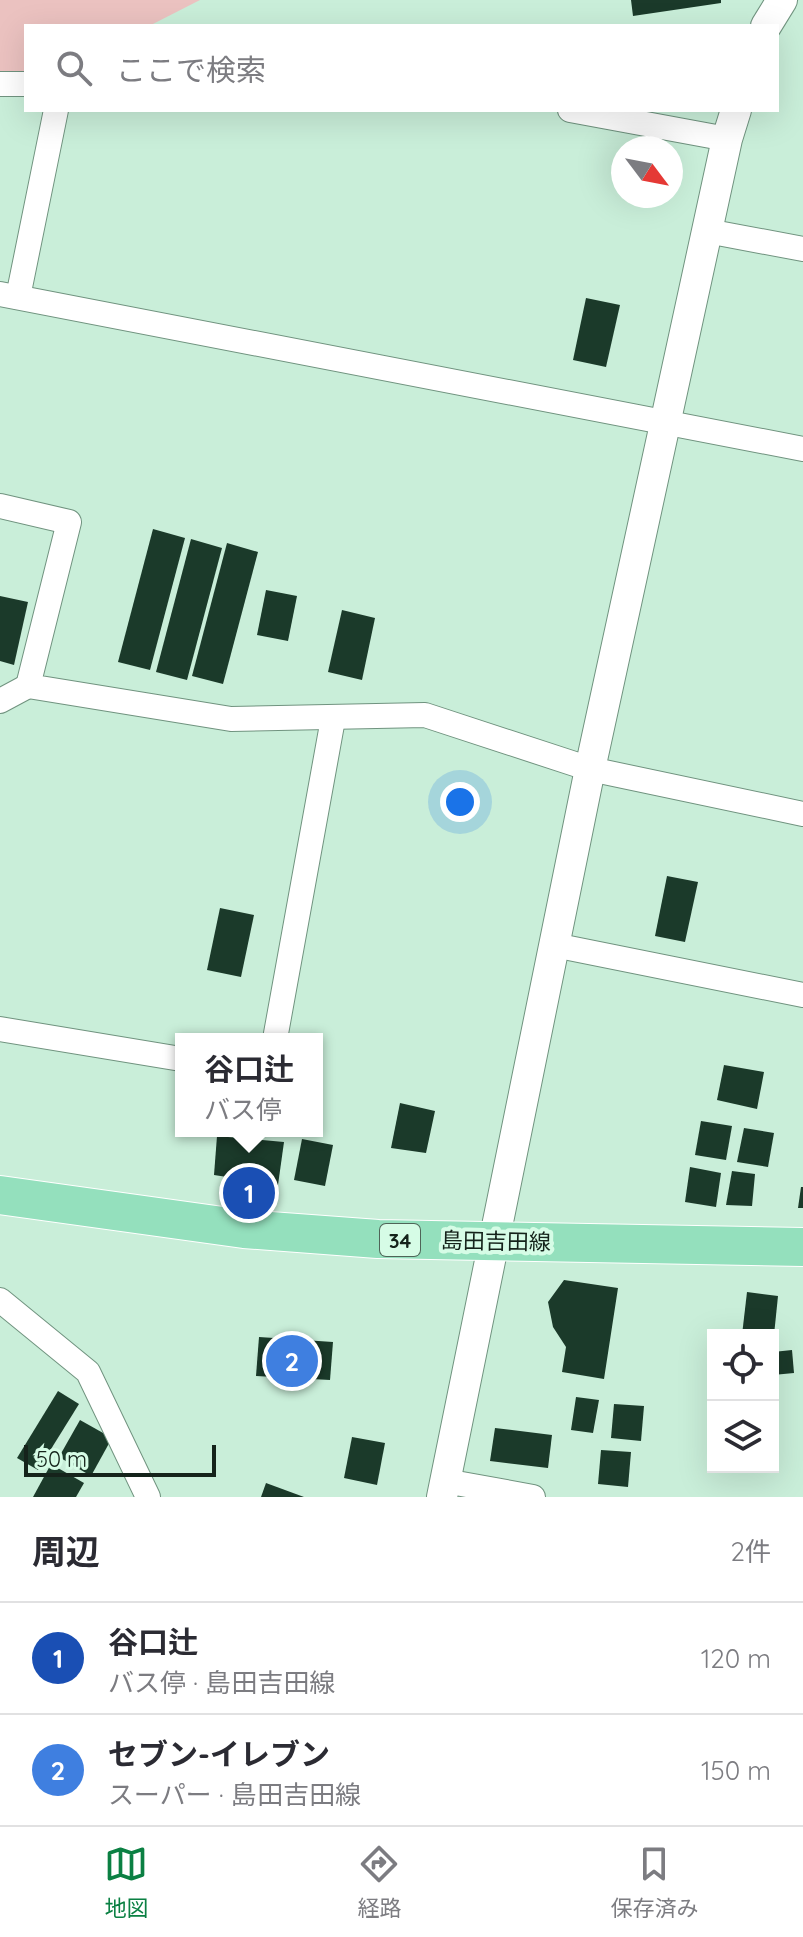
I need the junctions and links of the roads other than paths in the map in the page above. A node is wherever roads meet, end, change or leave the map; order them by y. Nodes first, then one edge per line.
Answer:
1 (782, 0) edge
2 (767, 24) edge
3 (0, 84) edge
4 (24, 84) edge
5 (55, 112) edge
6 (581, 112) edge
7 (735, 112) edge
8 (727, 139) junction
9 (707, 231) junction
10 (803, 249) edge
11 (9, 295) edge
12 (667, 421) junction
13 (803, 449) edge
14 (0, 506) edge
15 (28, 686) junction
16 (0, 701) edge
17 (333, 719) junction
18 (590, 769) junction
19 (803, 814) edge
20 (554, 945) junction
21 (803, 995) edge
22 (0, 1029) edge
23 (276, 1033) edge
24 (175, 1058) edge
25 (0, 1195) edge
26 (495, 1241) junction
27 (803, 1247) edge
28 (0, 1300) edge
29 (444, 1489) edge
30 (148, 1497) edge
31 (533, 1497) edge

1 - 2 street
3 - 4 street
5 - 11 street
6 - 8 street
7 - 8 street
8 - 9 street
9 - 10 street
9 - 12 street
11 - 12 street
12 - 13 street
12 - 18 street
14 - 15 street
15 - 16 street
15 - 17 street
17 - 18 street
17 - 23 street
18 - 19 street
18 - 20 street
20 - 21 street
20 - 26 street
22 - 24 street
25 - 26 main road, 島田吉田線 / 34
26 - 27 main road, 島田吉田線 / 34
26 - 29 street
28 - 30 street
29 - 31 street

